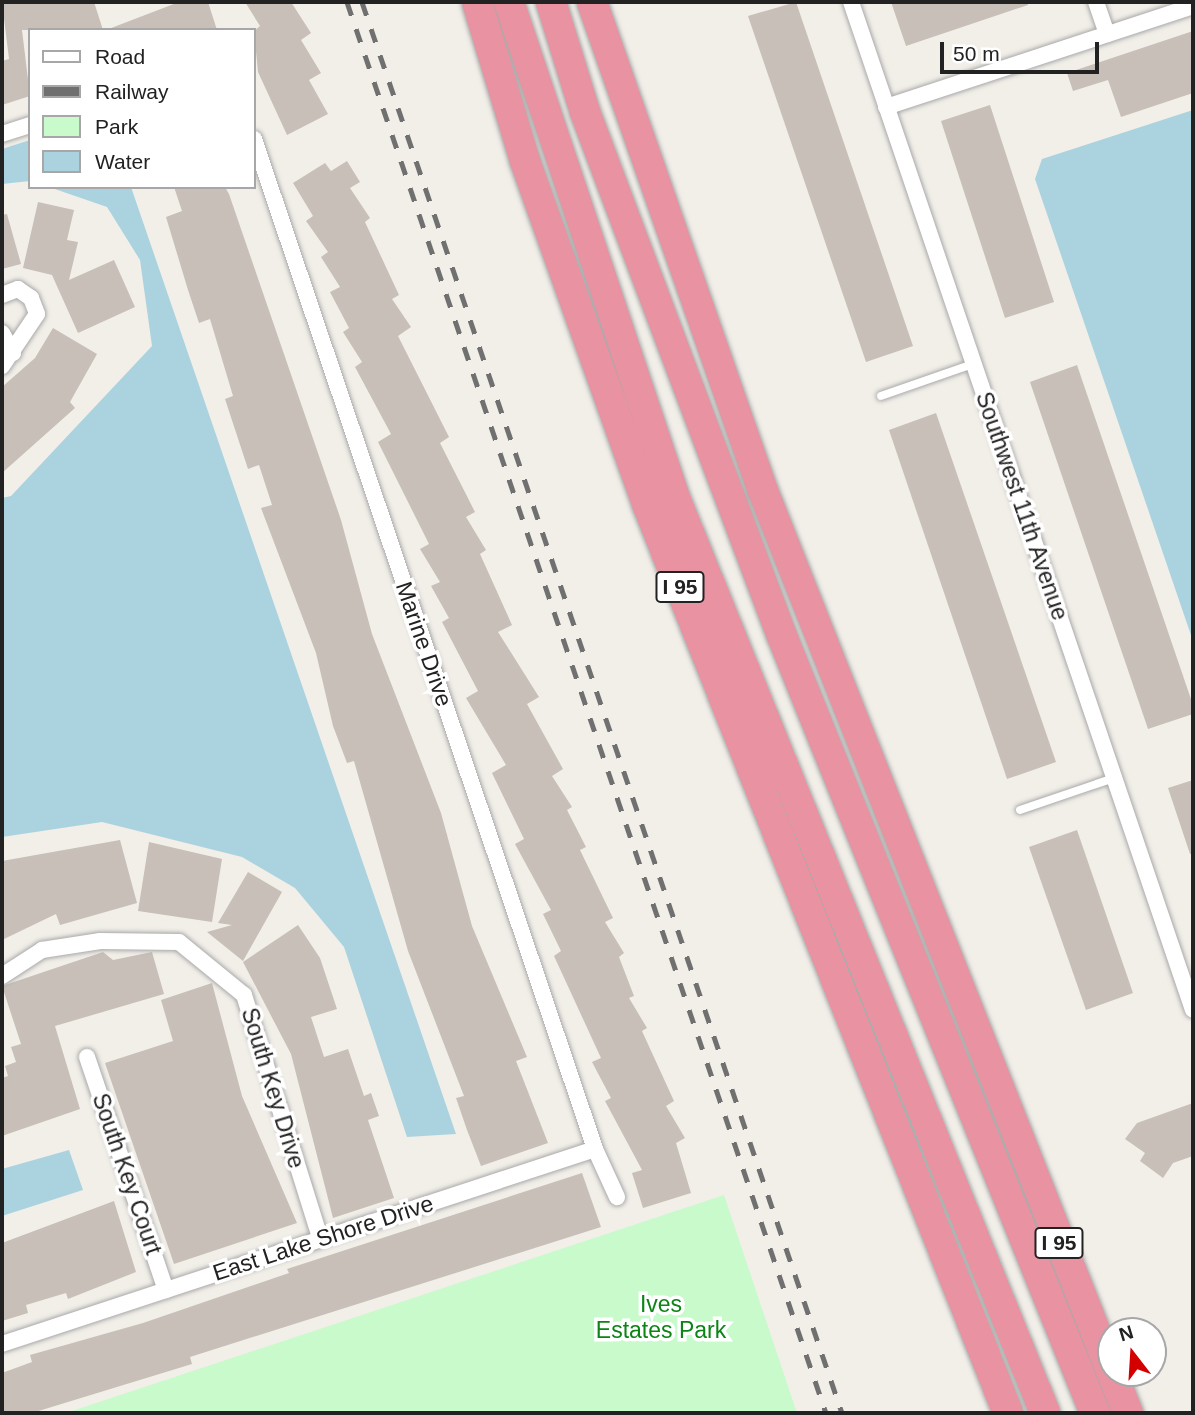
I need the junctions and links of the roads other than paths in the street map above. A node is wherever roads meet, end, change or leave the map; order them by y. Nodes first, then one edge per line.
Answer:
1 (477, 2) edge
2 (509, 2) edge
3 (551, 2) edge
4 (592, 2) edge
5 (851, 2) edge
6 (1096, 2) edge
7 (1193, 6) edge
8 (1107, 34) junction
9 (886, 107) junction
10 (28, 126) edge
11 (2, 134) edge
12 (256, 145) edge
13 (2, 295) edge
14 (2, 333) edge
15 (13, 353) junction
16 (974, 364) junction
17 (2, 366) edge
18 (881, 396) dead end
19 (1114, 778) junction
20 (1020, 810) dead end
21 (2, 976) edge
22 (1193, 1010) edge
23 (87, 1057) dead end
24 (595, 1150) junction
25 (617, 1197) dead end
26 (320, 1238) junction
27 (166, 1290) junction
28 (1097, 1337) edge
29 (2, 1344) edge
30 (1117, 1387) edge
31 (1008, 1413) edge
32 (1045, 1413) edge
33 (1095, 1413) edge
34 (1128, 1413) edge

1 - 31 highway, I 95
2 - 32 highway
3 - 33 highway
4 - 28 highway, I 95
5 - 9 street, Southwest 11th Avenue
6 - 8 street
7 - 8 street
8 - 9 street
9 - 16 street, Southwest 11th Avenue
10 - 11 street
12 - 24 street, Marine Drive
13 - 15 street
14 - 15 street
15 - 17 street
16 - 18 lane
16 - 19 street, Southwest 11th Avenue
19 - 20 lane
19 - 22 street, Southwest 11th Avenue
21 - 26 street, South Key Drive
23 - 27 street, South Key Court
24 - 25 street
24 - 26 street, East Lake Shore Drive
26 - 27 street, East Lake Shore Drive
27 - 29 street, East Lake Shore Drive
30 - 34 highway, I 95

